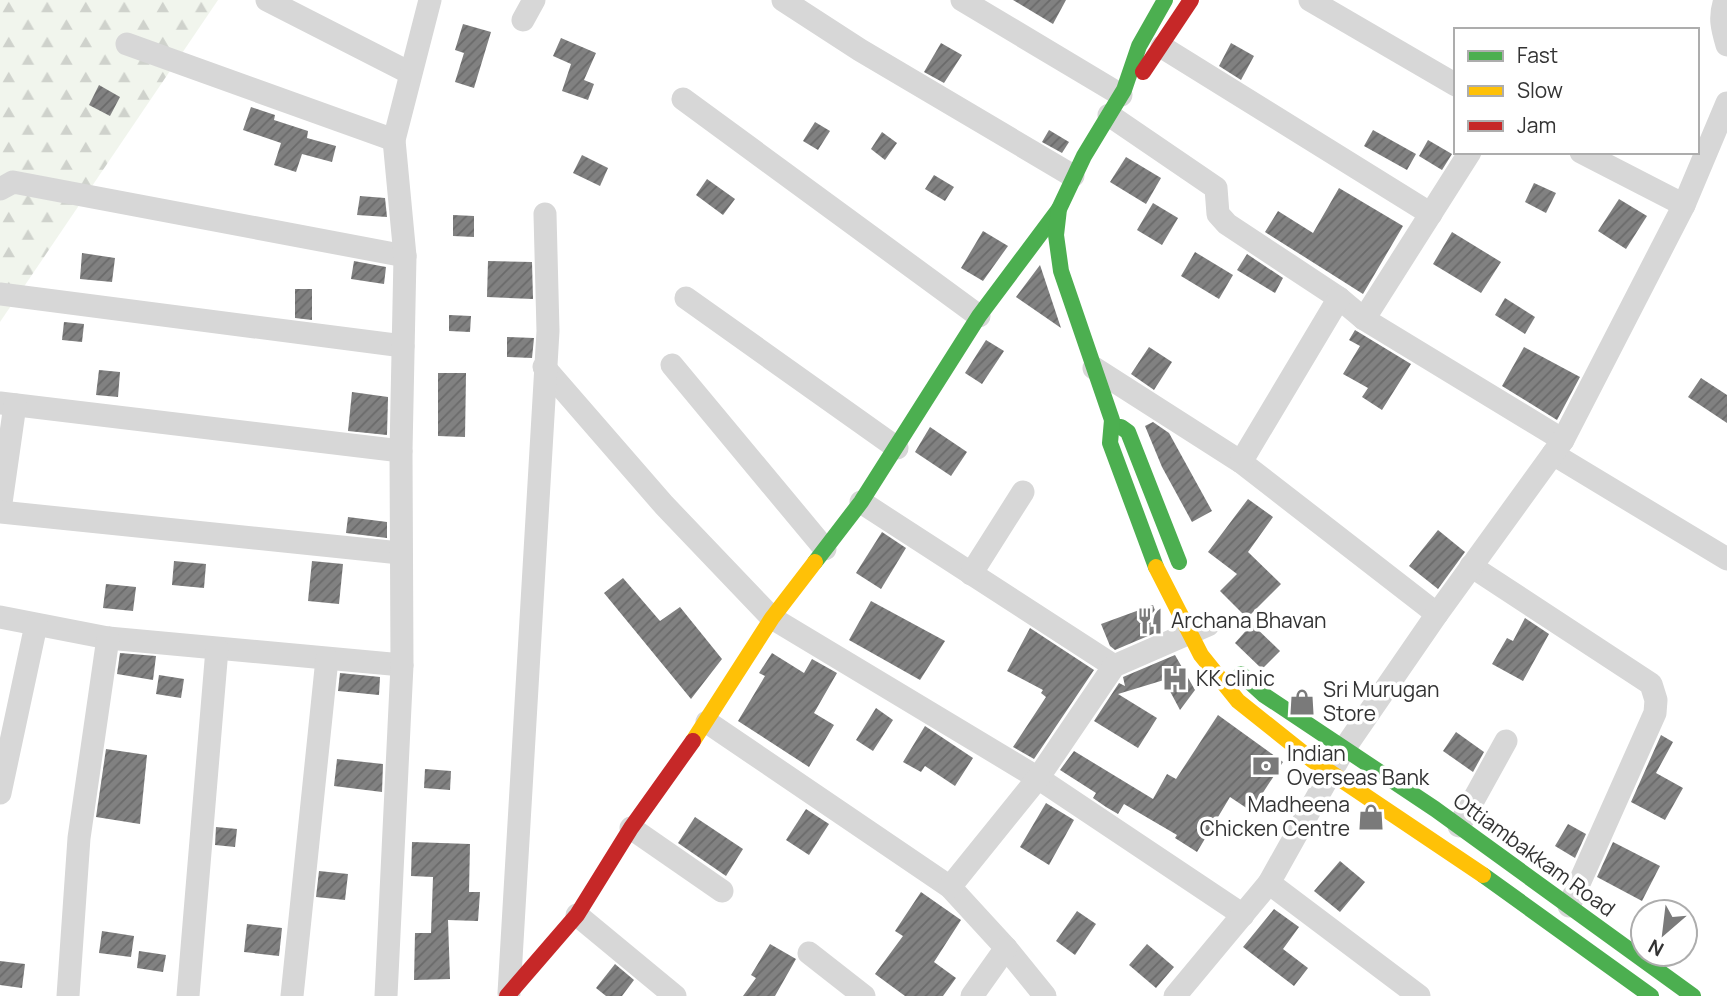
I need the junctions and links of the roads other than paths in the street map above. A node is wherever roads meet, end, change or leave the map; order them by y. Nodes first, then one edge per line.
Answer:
1 (267, 0) edge
2 (430, 0) edge
3 (783, 0) edge
4 (962, 0) edge
5 (1165, 0) edge
6 (1191, 0) edge
7 (1310, 0) edge
8 (1725, 0) edge
9 (127, 44) dead end
10 (1727, 45) edge
11 (1162, 47) junction
12 (410, 73) junction
13 (1454, 84) edge
14 (683, 99) dead end
15 (1118, 100) junction
16 (1727, 103) edge
17 (394, 140) junction
18 (1470, 154) edge
19 (1585, 154) edge
20 (1073, 176) junction
21 (0, 189) edge
22 (1684, 205) junction
23 (1059, 209) junction
24 (545, 214) dead end
25 (1431, 214) junction
26 (405, 256) junction
27 (0, 294) edge
28 (686, 298) dead end
29 (1339, 298) junction
30 (979, 316) junction
31 (1364, 319) junction
32 (403, 346) junction
33 (673, 365) dead end
34 (544, 367) junction
35 (1094, 368) junction
36 (8, 404) edge
37 (1112, 420) junction
38 (1558, 447) junction
39 (897, 448) junction
40 (401, 451) junction
41 (1241, 462) junction
42 (1023, 492) dead end
43 (861, 502) junction
44 (0, 511) edge
45 (825, 549) junction
46 (400, 553) junction
47 (1727, 559) edge
48 (1471, 566) junction
49 (971, 574) junction
50 (1186, 579) dead end
51 (1437, 614) junction
52 (0, 617) edge
53 (772, 618) junction
54 (37, 625) junction
55 (1202, 626) junction
56 (108, 638) junction
57 (217, 649) junction
58 (1227, 656) dead end
59 (327, 659) junction
60 (402, 665) junction
61 (1114, 666) junction
62 (707, 722) junction
63 (1506, 741) dead end
64 (1344, 749) junction
65 (1333, 772) junction
66 (1038, 778) junction
67 (0, 793) edge
68 (1459, 826) junction
69 (631, 828) junction
70 (1269, 883) junction
71 (950, 887) junction
72 (722, 891) dead end
73 (1569, 906) junction
74 (577, 915) junction
75 (1243, 915) junction
76 (1006, 948) junction
77 (809, 953) dead end
78 (508, 995) edge
79 (68, 996) edge
80 (188, 996) edge
81 (292, 996) edge
82 (386, 996) edge
83 (675, 996) edge
84 (864, 996) edge
85 (972, 996) edge
86 (1045, 996) edge
87 (1175, 996) edge
88 (1419, 996) edge
89 (1651, 996) edge
90 (1693, 996) edge

1 - 12 street
2 - 12 street
3 - 20 street
4 - 15 street
5 - 15 street
6 - 11 street
7 - 13 street
8 - 10 street
9 - 17 street
11 - 15 street
11 - 25 street
12 - 17 street
14 - 30 street
15 - 20 street
15 - 29 street
16 - 22 street
17 - 26 street
18 - 25 street
19 - 22 street
20 - 23 street
21 - 26 street
22 - 38 street
23 - 30 street
23 - 35 street
24 - 34 street
25 - 31 street
26 - 32 street
27 - 32 street
28 - 39 street
29 - 31 street
29 - 41 street
30 - 39 street
31 - 38 street
32 - 40 street
33 - 45 street
34 - 53 street
34 - 78 street
35 - 37 street
35 - 41 street
36 - 40 street
36 - 44 street
37 - 50 street
37 - 55 street
38 - 47 street
38 - 48 street
39 - 43 street
40 - 46 street
41 - 51 street
42 - 49 street
43 - 45 street
43 - 49 street
44 - 46 street
45 - 53 street
46 - 60 street
48 - 51 street
48 - 73 street
49 - 61 street
51 - 64 street
52 - 54 street
53 - 62 street
53 - 66 street
54 - 56 street
54 - 67 street
55 - 61 street
55 - 65 street
56 - 57 street
56 - 79 street
57 - 59 street
57 - 80 street
58 - 64 street, Ottiambakkam Road
59 - 60 street
59 - 81 street
60 - 82 street
61 - 66 street
62 - 69 street
62 - 71 street
63 - 68 street
64 - 65 street
64 - 68 street, Ottiambakkam Road
65 - 70 street
65 - 89 street
66 - 71 street
66 - 75 street
68 - 73 street, Ottiambakkam Road
69 - 72 street
69 - 74 street
70 - 75 street
70 - 88 street
71 - 76 street
73 - 90 street, Ottiambakkam Road
74 - 78 street
74 - 83 street
75 - 87 street
76 - 85 street
76 - 86 street
77 - 84 street

